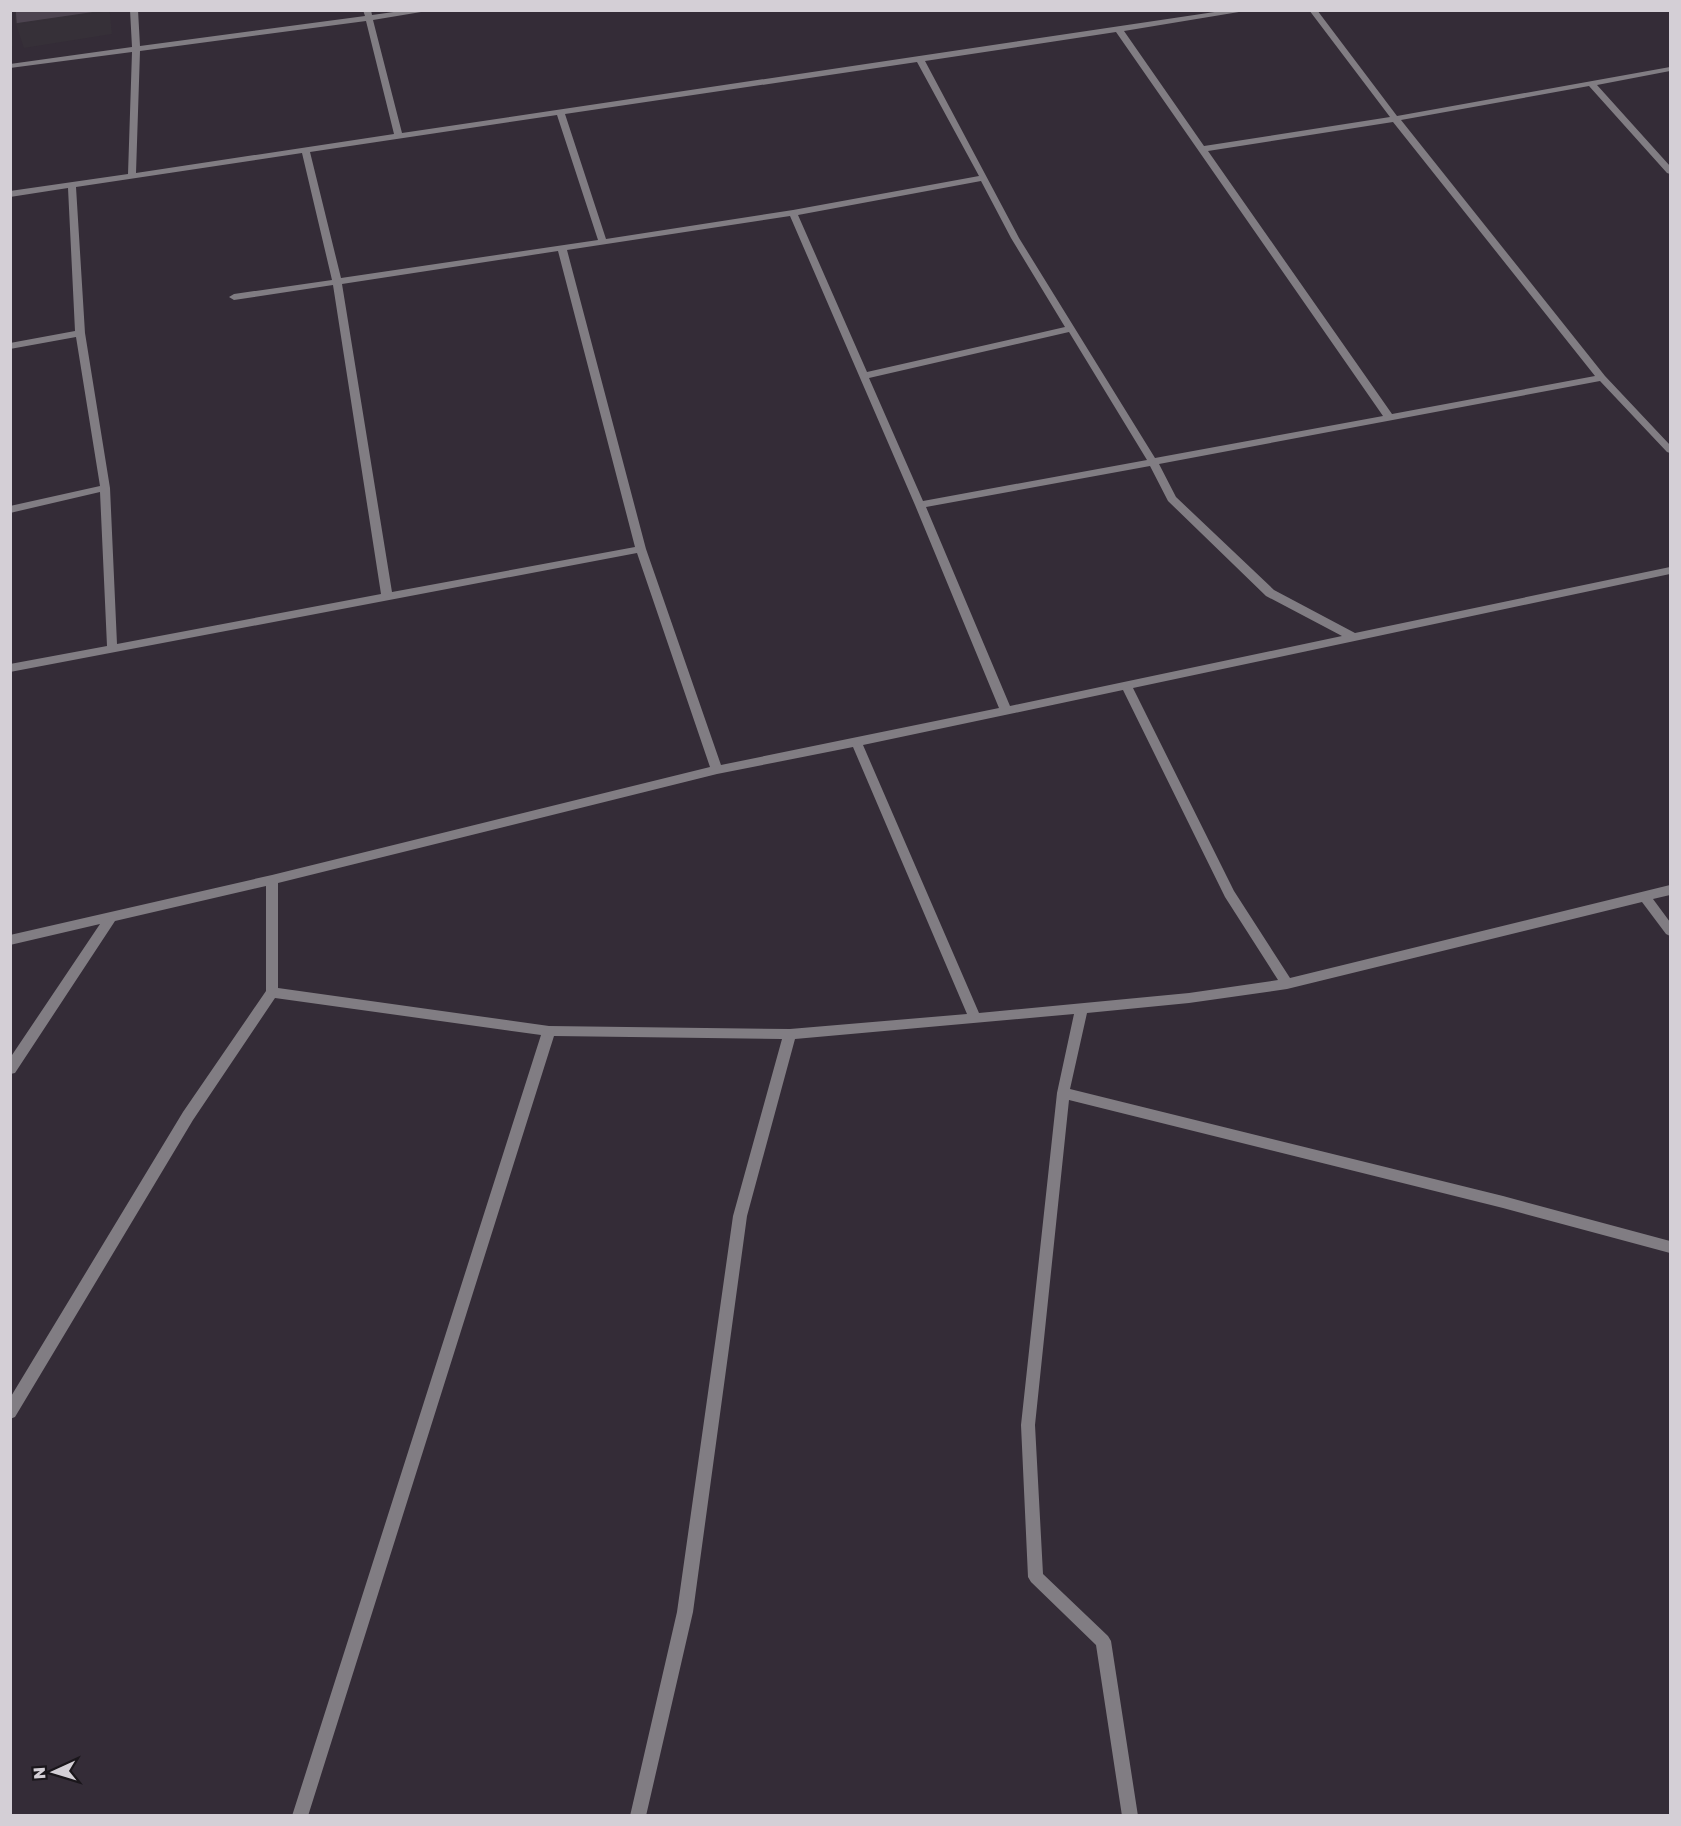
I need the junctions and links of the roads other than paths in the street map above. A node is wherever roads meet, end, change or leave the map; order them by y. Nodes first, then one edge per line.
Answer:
1 (134, 10) edge
2 (429, 10) edge
3 (1246, 10) edge
4 (1313, 10) edge
5 (368, 15) edge
6 (1119, 30) junction
7 (136, 50) junction
8 (920, 59) junction
9 (10, 66) edge
10 (1671, 69) edge
11 (1591, 84) junction
12 (560, 111) junction
13 (1395, 119) junction
14 (399, 136) junction
15 (305, 150) junction
16 (1203, 150) junction
17 (1671, 171) edge
18 (132, 176) junction
19 (984, 178) junction
20 (72, 185) junction
21 (10, 194) edge
22 (793, 213) junction
23 (603, 242) junction
24 (562, 248) junction
25 (337, 282) junction
26 (234, 297) dead end
27 (1071, 329) junction
28 (80, 333) junction
29 (10, 346) edge
30 (864, 376) junction
31 (1602, 378) junction
32 (1390, 418) junction
33 (1671, 450) edge
34 (1153, 462) junction
35 (105, 488) junction
36 (920, 505) junction
37 (10, 510) edge
38 (641, 549) junction
39 (1671, 570) edge
40 (387, 596) junction
41 (1353, 637) junction
42 (112, 648) junction
43 (10, 668) edge
44 (1126, 685) junction
45 (1006, 711) junction
46 (855, 742) junction
47 (717, 770) junction
48 (272, 880) junction
49 (1671, 890) edge
50 (1645, 897) junction
51 (111, 917) junction
52 (1671, 931) edge
53 (10, 940) edge
54 (1287, 984) junction
55 (273, 992) junction
56 (1082, 1008) junction
57 (975, 1019) junction
58 (549, 1031) junction
59 (790, 1034) junction
60 (10, 1069) edge
61 (1063, 1093) junction
62 (1671, 1246) edge
63 (10, 1412) edge
64 (300, 1815) edge
65 (638, 1815) edge
66 (1130, 1815) edge

1 - 7 street
2 - 5 street
3 - 6 street
4 - 13 street
5 - 7 street
5 - 14 street
6 - 8 street
6 - 16 street
7 - 9 street
7 - 18 street
8 - 12 street
8 - 19 street
10 - 11 street
11 - 13 street
11 - 17 street
12 - 14 street
12 - 23 street
13 - 16 street
13 - 31 street
14 - 15 street
15 - 18 street
15 - 25 street
16 - 32 street
18 - 20 street
19 - 22 street
19 - 27 street
20 - 21 street
20 - 28 street
22 - 23 street
22 - 30 street
23 - 24 street
24 - 25 street
24 - 38 street
25 - 26 street
25 - 40 street
27 - 30 street
27 - 34 street
28 - 29 street
28 - 35 street
30 - 36 street
31 - 32 street
31 - 33 street
32 - 34 street
34 - 36 street
34 - 41 street
35 - 37 street
35 - 42 street
36 - 45 street
38 - 40 street
38 - 47 street
39 - 41 street
40 - 42 street
41 - 44 street
42 - 43 street
44 - 45 street
44 - 54 street
45 - 46 street
46 - 47 street
46 - 57 street
47 - 48 street
48 - 51 street
48 - 55 street
49 - 50 street
50 - 52 street
50 - 54 street
51 - 53 street
51 - 60 street
54 - 56 street
55 - 58 street
55 - 63 street
56 - 57 street
56 - 61 street
57 - 59 street
58 - 59 street
58 - 64 street
59 - 65 street
61 - 62 street
61 - 66 street

